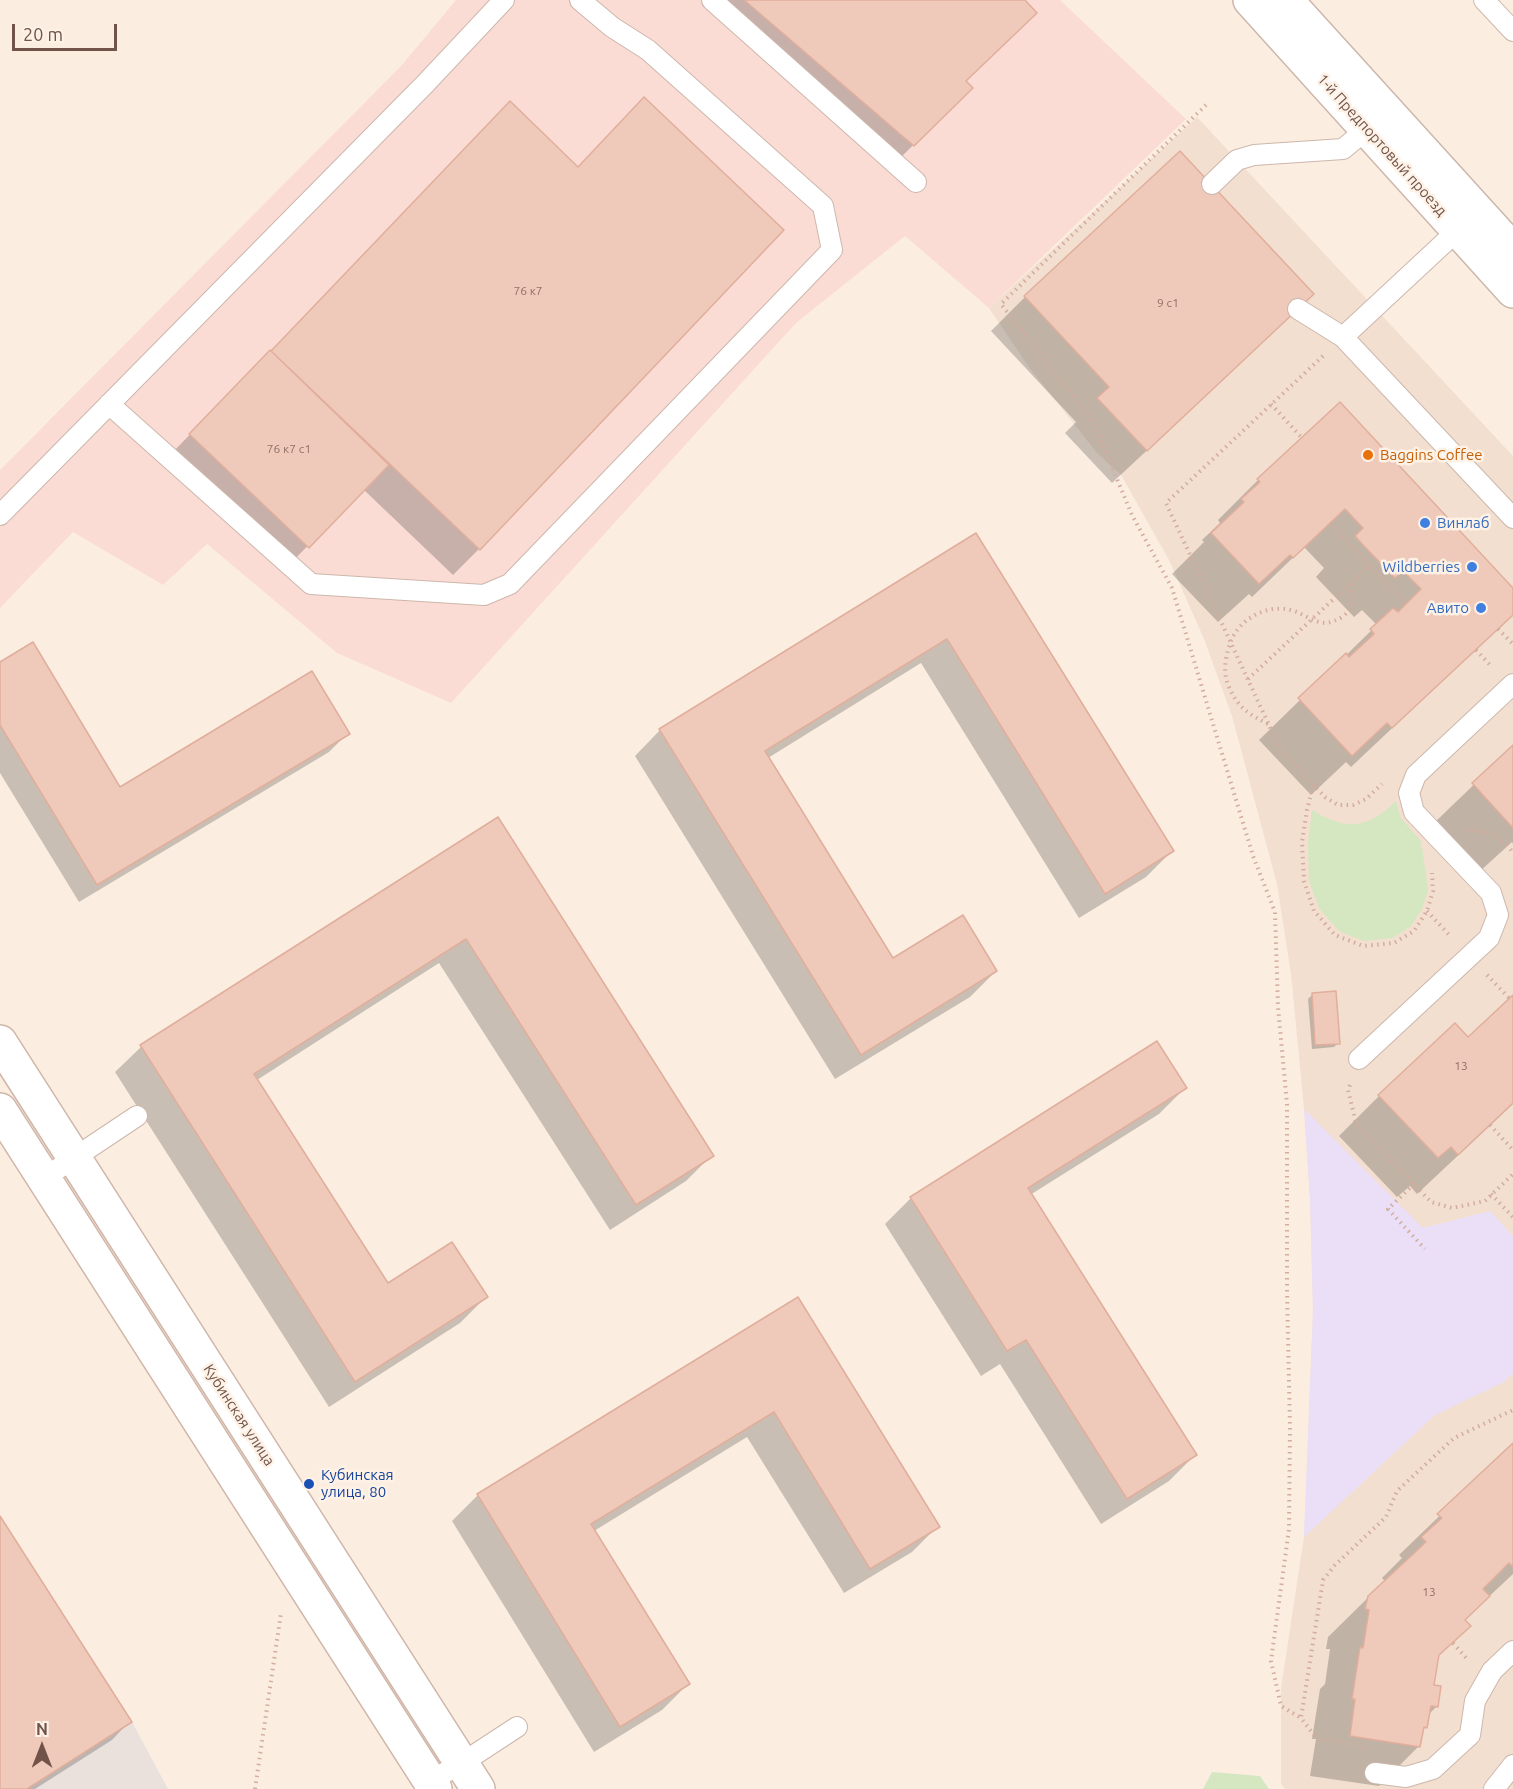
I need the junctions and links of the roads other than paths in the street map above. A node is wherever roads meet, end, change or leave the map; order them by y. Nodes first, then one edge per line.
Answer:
1 (504, 0) edge
2 (580, 0) edge
3 (712, 0) edge
4 (1250, 0) edge
5 (1286, 0) edge
6 (1484, 0) edge
7 (1513, 31) edge
8 (1367, 129) junction
9 (916, 182) dead end
10 (1212, 184) dead end
11 (1458, 230) junction
12 (1513, 250) edge
13 (1513, 291) edge
14 (1298, 309) dead end
15 (1343, 337) junction
16 (109, 404) junction
17 (0, 515) edge
18 (1513, 518) edge
19 (1513, 684) edge
20 (0, 1042) edge
21 (1359, 1059) road end
22 (0, 1110) edge
23 (137, 1116) dead end
24 (75, 1158) junction
25 (44, 1178) junction
26 (1513, 1651) edge
27 (517, 1727) dead end
28 (1513, 1765) edge
29 (1375, 1773) road end
30 (470, 1776) edge
31 (433, 1785) edge
32 (1494, 1789) edge

1 - 16 lane
2 - 16 lane
3 - 9 lane
4 - 8 main road, 1-й Предпортовый проезд
5 - 12 main road, 1-й Предпортовый проезд
6 - 7 lane
8 - 10 lane
8 - 11 main road, 1-й Предпортовый проезд
11 - 13 main road, 1-й Предпортовый проезд
11 - 15 lane
14 - 15 lane
15 - 18 lane
16 - 17 lane
19 - 21 lane
20 - 24 main road, Кубинская улица
22 - 25 main road
23 - 24 lane
24 - 25 lane
24 - 30 main road, Кубинская улица
25 - 31 main road
26 - 29 lane
27 - 30 lane
28 - 32 lane
30 - 31 lane

